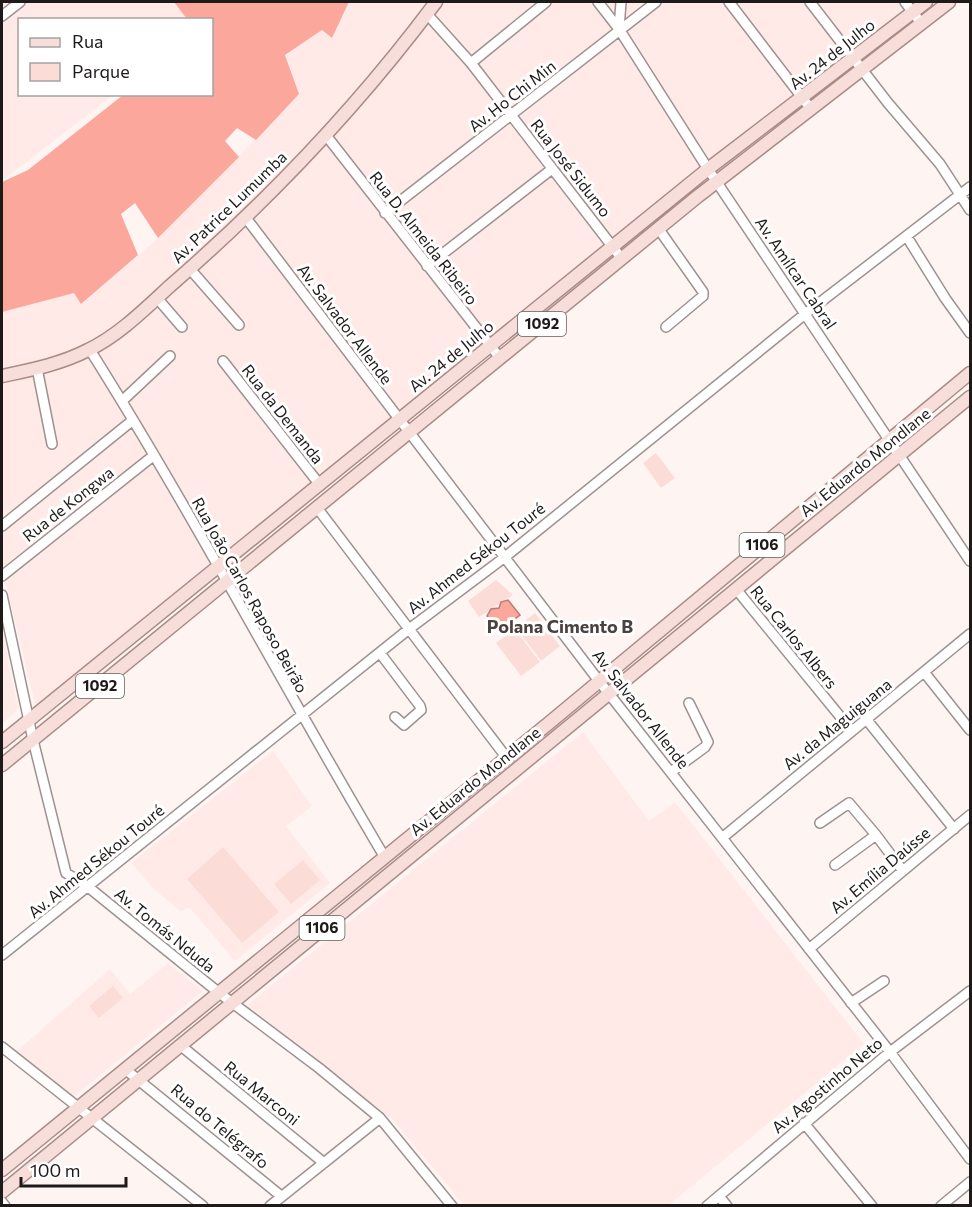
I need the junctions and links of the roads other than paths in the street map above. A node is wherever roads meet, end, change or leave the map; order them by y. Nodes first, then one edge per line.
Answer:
1 (20, 2) edge
2 (436, 2) edge
3 (546, 2) edge
4 (598, 2) edge
5 (621, 2) edge
6 (656, 2) edge
7 (729, 2) edge
8 (810, 2) edge
9 (926, 2) edge
10 (949, 2) edge
11 (909, 7) edge
12 (427, 14) junction
13 (2, 16) edge
14 (921, 23) junction
15 (619, 29) junction
16 (854, 58) junction
17 (471, 63) junction
18 (863, 71) junction
19 (802, 98) junction
20 (811, 110) junction
21 (511, 117) junction
22 (326, 134) junction
23 (552, 169) junction
24 (708, 169) junction
25 (717, 182) junction
26 (970, 187) edge
27 (961, 195) junction
28 (970, 210) edge
29 (385, 213) junction
30 (246, 218) junction
31 (658, 228) junction
32 (907, 237) junction
33 (614, 246) junction
34 (622, 259) junction
35 (427, 266) junction
36 (190, 269) junction
37 (157, 298) junction
38 (805, 314) junction
39 (238, 325) dead end
40 (182, 327) dead end
41 (666, 327) dead end
42 (970, 333) edge
43 (490, 346) junction
44 (90, 350) junction
45 (170, 356) dead end
46 (500, 358) junction
47 (223, 361) dead end
48 (37, 368) junction
49 (970, 373) edge
50 (2, 376) edge
51 (970, 397) edge
52 (122, 401) junction
53 (133, 420) junction
54 (400, 420) junction
55 (410, 433) junction
56 (889, 440) junction
57 (52, 444) dead end
58 (901, 454) junction
59 (153, 456) junction
60 (320, 485) junction
61 (318, 509) junction
62 (2, 526) edge
63 (505, 557) junction
64 (970, 561) edge
65 (219, 566) junction
66 (2, 576) edge
67 (227, 580) junction
68 (736, 589) junction
69 (2, 595) edge
70 (409, 629) junction
71 (970, 634) edge
72 (380, 653) junction
73 (924, 672) junction
74 (599, 681) junction
75 (609, 692) junction
76 (689, 703) dead end
77 (301, 716) junction
78 (395, 717) dead end
79 (29, 720) junction
80 (867, 720) junction
81 (970, 730) edge
82 (852, 731) junction
83 (33, 740) junction
84 (2, 742) edge
85 (506, 757) junction
86 (2, 765) edge
87 (671, 772) junction
88 (970, 815) edge
89 (820, 824) dead end
90 (954, 829) junction
91 (876, 835) junction
92 (722, 838) junction
93 (384, 856) junction
94 (835, 865) dead end
95 (903, 871) junction
96 (87, 886) junction
97 (809, 949) junction
98 (2, 955) edge
99 (884, 981) dead end
100 (970, 991) edge
101 (218, 992) junction
102 (231, 1003) junction
103 (851, 1003) junction
104 (180, 1045) junction
105 (2, 1047) edge
106 (890, 1052) junction
107 (125, 1069) junction
108 (139, 1079) junction
109 (79, 1107) junction
110 (92, 1118) junction
111 (380, 1118) junction
112 (804, 1123) junction
113 (970, 1159) edge
114 (324, 1163) junction
115 (2, 1170) edge
116 (970, 1182) edge
117 (2, 1192) edge
118 (281, 1196) junction
119 (719, 1196) junction
120 (2, 1202) edge
121 (5, 1206) edge
122 (203, 1206) edge
123 (270, 1206) edge
124 (452, 1206) edge
125 (707, 1206) edge
126 (727, 1206) edge
127 (872, 1206) edge
128 (941, 1206) edge

1 - 13 street
2 - 12 main road, Av. Patrice Lumumba
3 - 17 street
4 - 15 street, Av. Amílcar Cabral
5 - 15 street
6 - 15 street, Av. Ho Chi Min
7 - 19 street
8 - 16 street
9 - 11 main road, Av. 24 de Julho / 1092
10 - 14 main road, Av. 24 de Julho
11 - 14 street
11 - 16 main road, Av. 24 de Julho / 1092
12 - 17 street, Rua José Sidumo
12 - 22 main road, Av. Patrice Lumumba
14 - 18 main road, Av. 24 de Julho
15 - 21 street, Av. Ho Chi Min
15 - 24 street, Av. Amílcar Cabral
16 - 18 street
16 - 19 main road, Av. 24 de Julho / 1092
17 - 21 street, Rua José Sidumo
18 - 20 main road, Av. 24 de Julho
18 - 27 street
19 - 20 street
19 - 24 main road, Av. 24 de Julho / 1092
20 - 25 main road, Av. 24 de Julho / 1092
21 - 23 street, Rua José Sidumo
21 - 29 street, Av. Ho Chi Min
22 - 29 street, Rua D. Almeida Ribeiro
22 - 30 main road, Av. Patrice Lumumba
23 - 33 street, Rua José Sidumo
23 - 35 street
24 - 25 street, Av. Amílcar Cabral
24 - 33 main road, Av. 24 de Julho / 1092
25 - 31 main road, Av. 24 de Julho / 1092
25 - 38 street, Av. Amílcar Cabral
26 - 27 street, Av. Ahmed Sékou Touré
27 - 28 street
27 - 32 street, Av. Ahmed Sékou Touré
29 - 35 street, Rua D. Almeida Ribeiro
30 - 36 main road, Av. Patrice Lumumba
30 - 54 street, Av. Salvador Allende
31 - 34 main road, Av. 24 de Julho / 1092
31 - 41 street
32 - 38 street, Av. Ahmed Sékou Touré
32 - 42 street
33 - 34 street, Rua José Sidumo
33 - 43 main road, Av. 24 de Julho / 1092
34 - 46 main road, Av. 24 de Julho / 1092
35 - 43 street, Rua D. Almeida Ribeiro
36 - 37 main road, Av. Patrice Lumumba
36 - 39 street
37 - 40 street
37 - 44 main road, Av. Patrice Lumumba
38 - 56 street, Av. Amílcar Cabral
38 - 63 street, Av. Ahmed Sékou Touré
43 - 46 street, Rua D. Almeida Ribeiro
43 - 54 main road, Av. 24 de Julho / 1092
44 - 48 main road, Av. Patrice Lumumba
44 - 52 street, Rua João Carlos Raposo Beirão
45 - 52 street
46 - 55 main road, Av. 24 de Julho / 1092
47 - 60 street, Rua da Demanda
48 - 50 main road, Av. Patrice Lumumba
48 - 57 street
49 - 56 main road, Av. Eduardo Mondlane / 1106
51 - 58 main road, Av. Eduardo Mondlane
52 - 53 street, Rua João Carlos Raposo Beirão
53 - 59 street, Rua João Carlos Raposo Beirão
53 - 62 street
54 - 55 street, Av. Salvador Allende
54 - 60 main road, Av. 24 de Julho / 1092
55 - 61 main road, Av. 24 de Julho / 1092
55 - 63 street, Av. Salvador Allende
56 - 58 street, Av. Amílcar Cabral
56 - 74 main road, Av. Eduardo Mondlane / 1106
58 - 64 street, Av. Amílcar Cabral
58 - 68 main road, Av. Eduardo Mondlane
59 - 65 street, Rua João Carlos Raposo Beirão
59 - 66 street, Rua de Kongwa
60 - 65 main road, Av. 24 de Julho / 1092
61 - 67 main road, Av. 24 de Julho / 1092
61 - 70 street
63 - 70 street, Av. Ahmed Sékou Touré
63 - 74 street, Av. Salvador Allende
65 - 67 street, Rua João Carlos Raposo Beirão
65 - 79 main road, Av. 24 de Julho / 1092
67 - 77 street, Rua João Carlos Raposo Beirão
67 - 83 main road, Av. 24 de Julho / 1092
68 - 75 main road, Av. Eduardo Mondlane
68 - 82 street, Rua Carlos Albers
69 - 79 street, Av. Tomás Nduda
70 - 72 street, Av. Ahmed Sékou Touré
70 - 85 street
71 - 73 street, Av. da Maguiguana
72 - 77 street, Av. Ahmed Sékou Touré
72 - 78 street
73 - 80 street, Av. da Maguiguana
73 - 81 street
74 - 75 street, Av. Salvador Allende
74 - 85 main road, Av. Eduardo Mondlane
75 - 87 street, Av. Salvador Allende
75 - 102 main road, Av. Eduardo Mondlane / 1106
76 - 87 street
77 - 93 street, Rua João Carlos Raposo Beirão
77 - 96 street, Av. Ahmed Sékou Touré
79 - 83 street, Av. Tomás Nduda
79 - 84 main road, Av. 24 de Julho / 1092
80 - 82 street, Av. da Maguiguana
80 - 90 street
82 - 92 street, Av. da Maguiguana
83 - 86 main road, Av. 24 de Julho / 1092
83 - 96 street, Av. Tomás Nduda
85 - 93 main road, Av. Eduardo Mondlane / 1106
87 - 92 street, Av. Salvador Allende
88 - 90 street, Av. Emília Daússe
89 - 91 street
90 - 95 street, Av. Emília Daússe
91 - 94 street
91 - 95 street
92 - 97 street, Av. Salvador Allende
93 - 101 main road, Av. Eduardo Mondlane / 1106
95 - 97 street, Av. Emília Daússe
96 - 98 street, Av. Ahmed Sékou Touré
96 - 101 street, Av. Tomás Nduda
97 - 103 street, Av. Salvador Allende
99 - 103 street
100 - 106 street, Av. Agostinho Neto
101 - 102 street, Av. Tomás Nduda
101 - 107 main road, Av. Eduardo Mondlane / 1106
102 - 104 main road, Av. Eduardo Mondlane / 1106
102 - 111 street, Av. Tomás Nduda
103 - 106 street, Av. Salvador Allende
104 - 108 main road, Av. Eduardo Mondlane / 1106
104 - 114 street, Rua Marconi
105 - 109 street
106 - 112 street, Av. Agostinho Neto
106 - 113 street, Av. Salvador Allende
107 - 108 street, Rua do Telégrafo
107 - 109 main road, Av. Eduardo Mondlane / 1106
108 - 110 main road, Av. Eduardo Mondlane / 1106
108 - 118 street, Rua do Telégrafo
109 - 110 street
109 - 115 main road
110 - 117 main road, Av. Eduardo Mondlane / 1106
110 - 122 street
111 - 114 street
111 - 124 street, Av. Tomás Nduda
112 - 119 street, Av. Agostinho Neto
112 - 127 street
114 - 118 street
116 - 128 street
118 - 123 street
119 - 125 street, Av. Agostinho Neto
119 - 126 street
120 - 121 street

